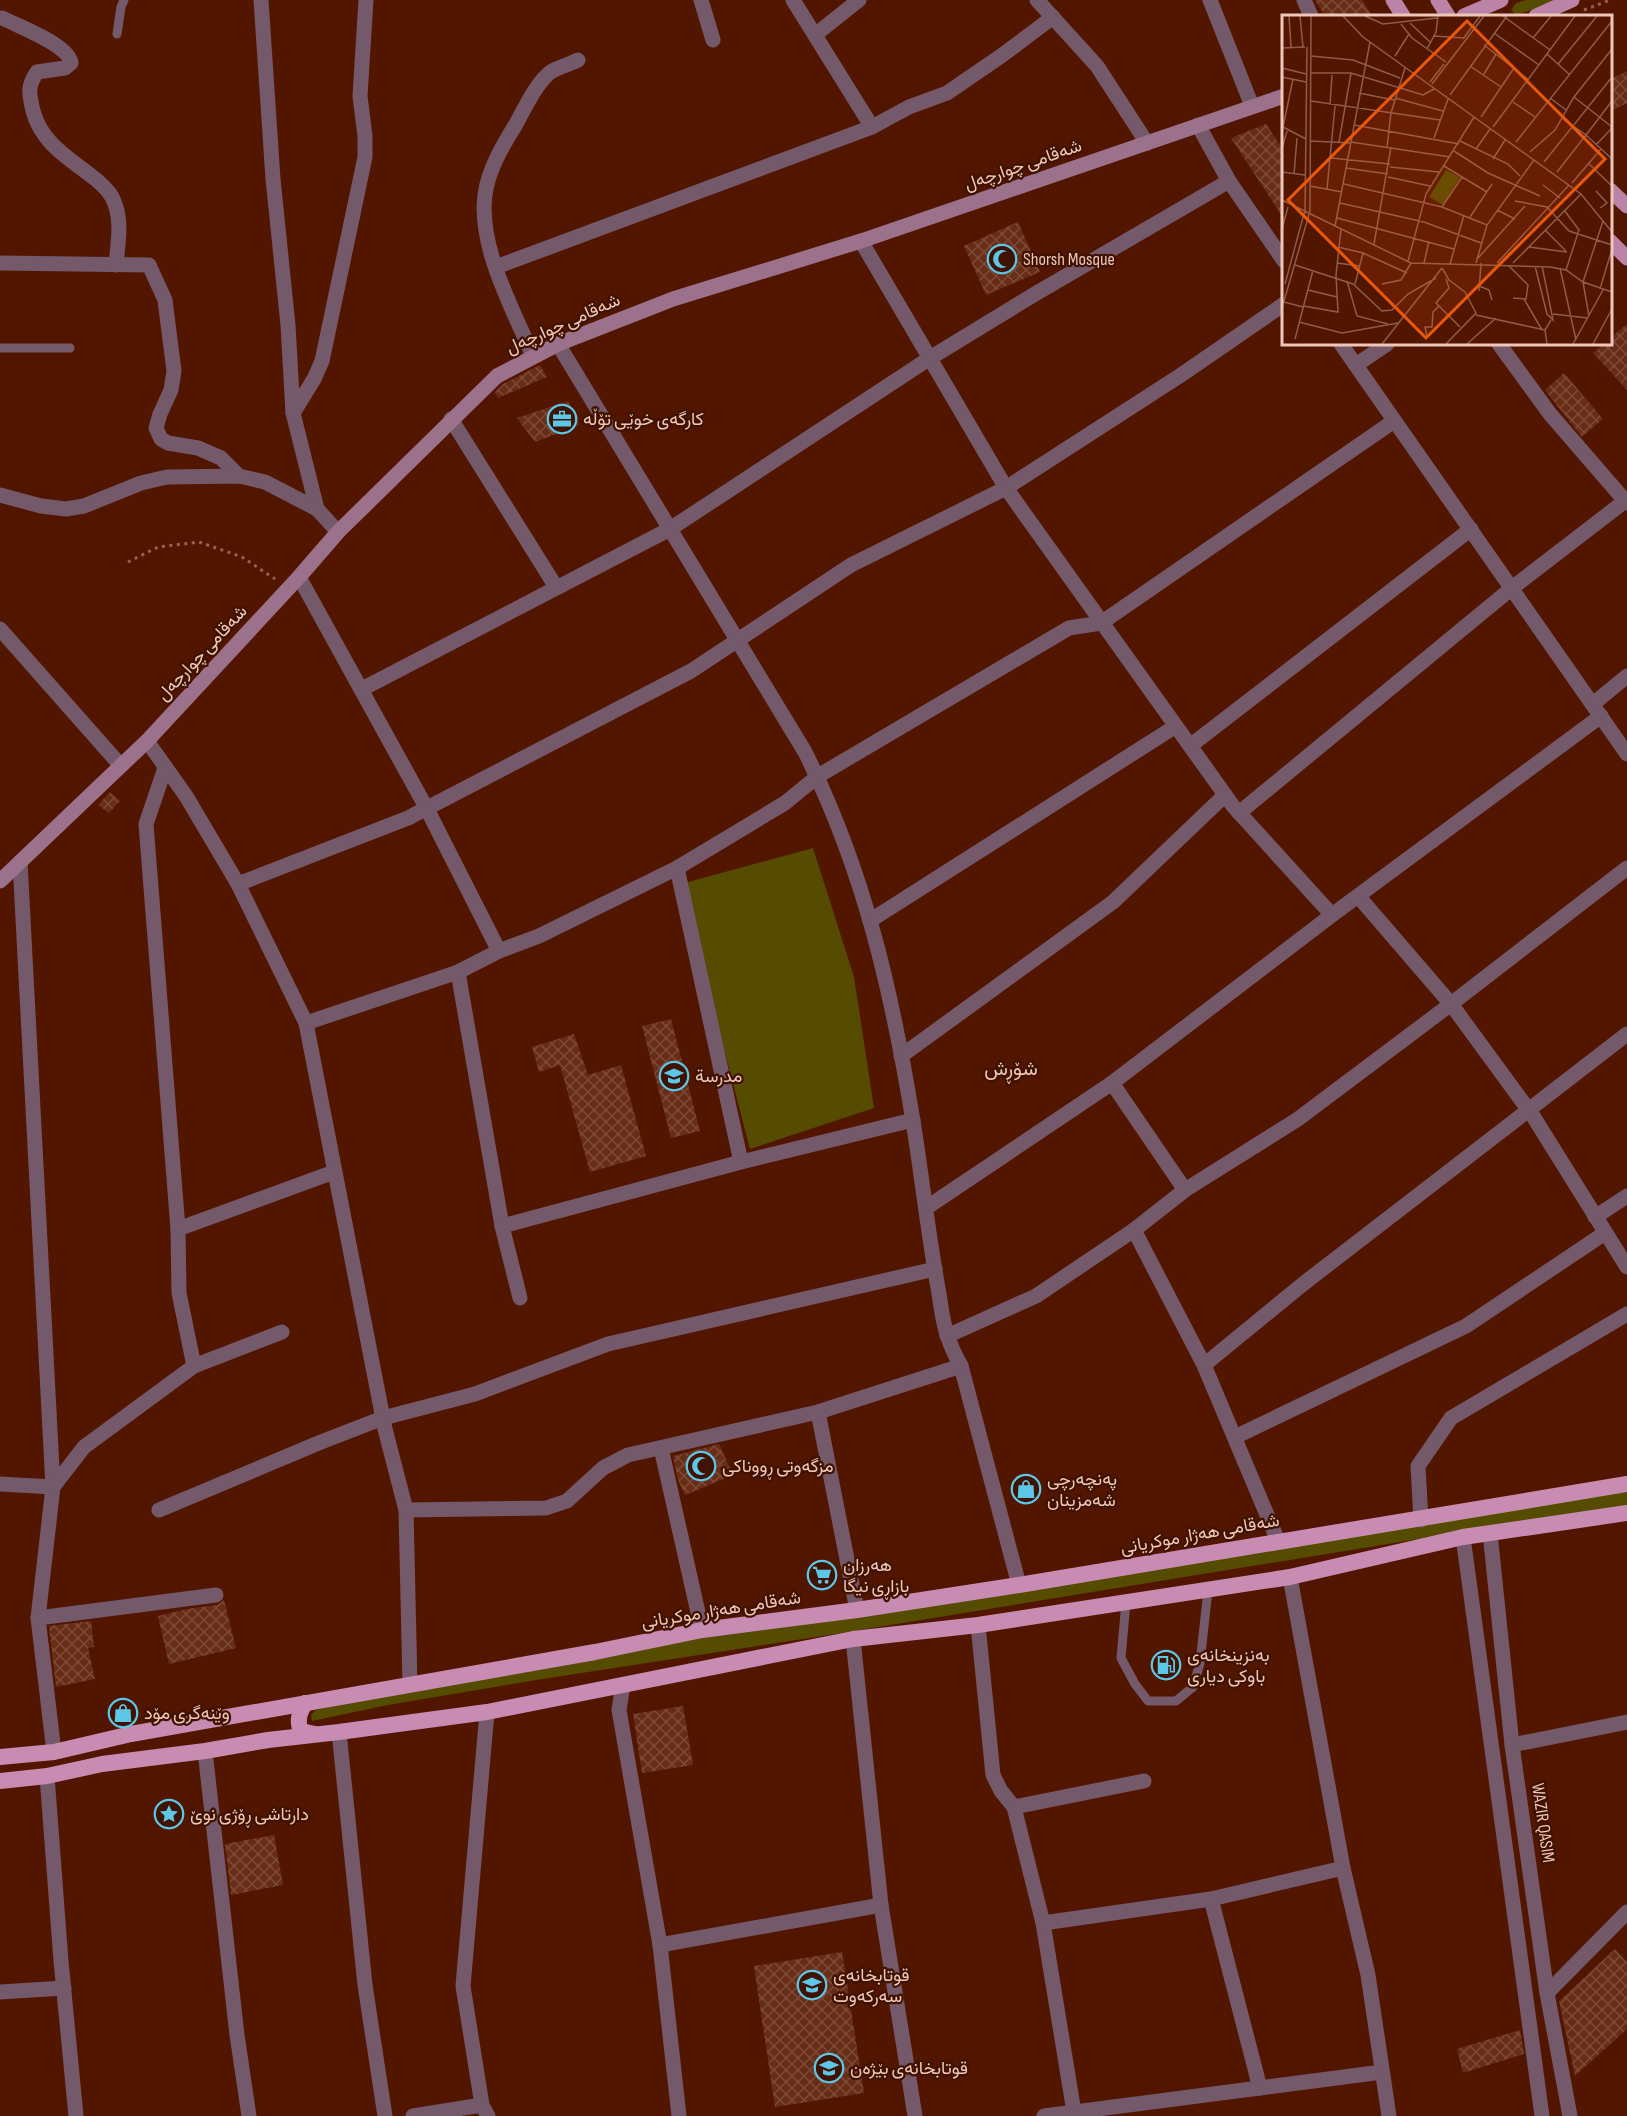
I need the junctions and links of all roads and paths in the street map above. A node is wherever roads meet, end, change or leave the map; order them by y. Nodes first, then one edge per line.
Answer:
1 (124, 0) edge
2 (261, 0) edge
3 (366, 0) edge
4 (700, 0) edge
5 (793, 0) edge
6 (859, 0) edge
7 (1037, 0) edge
8 (1210, 0) edge
9 (1304, 0) edge
10 (1393, 0) edge
11 (1438, 0) edge
12 (1491, 0) edge
13 (1500, 0) edge
14 (1610, 0) edge
15 (1575, 4) edge
16 (1311, 15) edge
17 (1401, 15) edge
18 (1448, 15) edge
19 (1466, 15) edge
20 (1539, 15) edge
21 (1559, 15) edge
22 (1053, 17) junction
23 (2, 18) dead end
24 (117, 34) dead end
25 (815, 35) junction
26 (713, 40) dead end
27 (578, 60) dead end
28 (1282, 97) edge
29 (1252, 106) junction
30 (1198, 125) junction
31 (872, 126) junction
32 (1147, 143) junction
33 (1229, 181) junction
34 (1612, 191) edge
35 (1627, 206) edge
36 (861, 241) junction
37 (1612, 242) edge
38 (1282, 258) edge
39 (1627, 258) edge
40 (0, 263) edge
41 (116, 265) junction
42 (496, 267) junction
43 (1282, 305) edge
44 (558, 344) junction
45 (1342, 345) edge
46 (1386, 345) edge
47 (1500, 345) edge
48 (0, 348) edge
49 (70, 348) dead end
50 (533, 356) junction
51 (930, 358) junction
52 (1356, 365) junction
53 (293, 413) junction
54 (451, 419) junction
55 (1394, 421) junction
56 (239, 476) junction
57 (1006, 488) junction
58 (0, 495) edge
59 (1626, 502) edge
60 (317, 509) junction
61 (670, 529) junction
62 (1471, 529) junction
63 (338, 532) junction
64 (128, 562) dead end
65 (294, 582) junction
66 (556, 587) junction
67 (1512, 588) junction
68 (1101, 623) junction
69 (0, 629) edge
70 (738, 639) junction
71 (1627, 676) edge
72 (362, 689) junction
73 (1597, 710) junction
74 (1176, 726) junction
75 (147, 741) junction
76 (1190, 746) junction
77 (1627, 754) edge
78 (121, 766) junction
79 (165, 768) junction
80 (818, 776) junction
81 (1225, 795) junction
82 (427, 808) junction
83 (1239, 813) junction
84 (20, 862) junction
85 (677, 868) junction
86 (1627, 868) edge
87 (0, 881) edge
88 (238, 884) junction
89 (1358, 896) junction
90 (1332, 915) junction
91 (871, 920) junction
92 (499, 951) junction
93 (458, 972) junction
94 (1451, 1004) junction
95 (306, 1023) junction
96 (1627, 1034) edge
97 (901, 1056) junction
98 (1112, 1083) junction
99 (1528, 1109) junction
100 (913, 1120) junction
101 (741, 1162) junction
102 (334, 1172) junction
103 (1185, 1190) junction
104 (1627, 1196) edge
105 (926, 1208) junction
106 (1595, 1217) junction
107 (502, 1226) junction
108 (178, 1229) junction
109 (1134, 1230) junction
110 (1605, 1233) junction
111 (1627, 1267) edge
112 (934, 1269) junction
113 (520, 1298) dead end
114 (1627, 1314) edge
115 (282, 1332) dead end
116 (947, 1336) junction
117 (1204, 1365) junction
118 (194, 1366) junction
119 (961, 1366) junction
120 (818, 1412) junction
121 (383, 1418) junction
122 (1236, 1437) junction
123 (661, 1448) junction
124 (0, 1484) edge
125 (1627, 1484) edge
126 (54, 1487) junction
127 (159, 1510) dead end
128 (406, 1510) junction
129 (1627, 1513) edge
130 (1421, 1520) junction
131 (1490, 1533) junction
132 (1463, 1538) junction
133 (1278, 1541) junction
134 (1290, 1577) junction
135 (1019, 1585) junction
136 (1208, 1590) junction
137 (216, 1594) dead end
138 (1126, 1602) junction
139 (857, 1610) junction
140 (38, 1618) junction
141 (978, 1625) junction
142 (702, 1630) junction
143 (853, 1640) junction
144 (410, 1685) junction
145 (623, 1685) junction
146 (305, 1703) junction
147 (487, 1712) junction
148 (254, 1713) junction
149 (1627, 1722) edge
150 (339, 1732) junction
151 (316, 1734) junction
152 (259, 1742) junction
153 (1512, 1745) junction
154 (206, 1751) junction
155 (54, 1752) junction
156 (0, 1756) edge
157 (47, 1776) junction
158 (0, 1781) edge
159 (1144, 1781) dead end
160 (1014, 1807) junction
161 (1343, 1868) junction
162 (1211, 1899) junction
163 (881, 1905) junction
164 (1627, 1912) edge
165 (1042, 1923) junction
166 (660, 1945) junction
167 (64, 1988) junction
168 (0, 1992) edge
169 (1547, 1993) junction
170 (1382, 2072) junction
171 (1260, 2088) junction
172 (485, 2110) edge
173 (1074, 2112) junction
174 (76, 2116) edge
175 (249, 2116) edge
176 (385, 2116) edge
177 (413, 2116) edge
178 (679, 2116) edge
179 (915, 2116) edge
180 (1044, 2116) edge
181 (1389, 2116) edge
182 (1542, 2116) edge
183 (1570, 2116) edge

1 - 24 lane
2 - 53 street
3 - 53 street
4 - 26 street
5 - 25 street
6 - 25 street
7 - 22 street
8 - 29 street
9 - 16 street
10 - 17 main road
11 - 18 main road
12 - 13 main road
13 - 19 main road
14 - 15 path
15 - 20 main road
15 - 21 main road
22 - 31 street
22 - 32 street
23 - 41 street
25 - 31 street
27 - 42 street
28 - 29 main road, شەقامی چوارچەل
29 - 30 main road, شەقامی چوارچەل
30 - 32 main road, شەقامی چوارچەل
30 - 33 street
31 - 42 street
32 - 36 main road, شەقامی چوارچەل
33 - 38 street
33 - 51 street
34 - 35 main road
36 - 44 main road, شەقامی چوارچەل
36 - 51 street
37 - 39 main road
40 - 41 street
41 - 56 street
42 - 50 street
43 - 57 street
44 - 50 main road, شەقامی چوارچەل
44 - 61 street
45 - 52 street
46 - 52 street
47 - 59 street
48 - 49 lane
50 - 54 main road, شەقامی چوارچەل
51 - 57 street
51 - 61 street
52 - 55 street
53 - 60 street
54 - 63 main road, شەقامی چوارچەل
54 - 66 street
55 - 62 street
55 - 68 street
56 - 58 street
56 - 60 street
57 - 68 street
57 - 70 street
59 - 67 street
60 - 63 street
61 - 66 street
61 - 70 street
62 - 67 street
62 - 76 street
63 - 65 main road, شەقامی چوارچەل
64 - 65 path
65 - 72 street
65 - 75 main road, شەقامی چوارچەل
66 - 72 street
67 - 73 street
67 - 83 street
68 - 74 street
68 - 80 street
69 - 78 street
70 - 80 street
70 - 82 street
71 - 73 street
72 - 82 street
73 - 77 street
73 - 89 street
74 - 76 street
74 - 91 street
75 - 78 main road, شەقامی چوارچەل
75 - 79 street
76 - 81 street
78 - 84 main road, شەقامی چوارچەل
79 - 88 street
79 - 108 street
80 - 85 street
80 - 91 street
81 - 83 street
81 - 97 street
82 - 88 street
82 - 92 street
83 - 90 street
84 - 87 main road, شەقامی چوارچەل
84 - 126 street
85 - 92 street
85 - 101 street
86 - 94 street
88 - 95 street
89 - 90 street
89 - 94 street
90 - 98 street
91 - 97 street
92 - 93 street
93 - 95 street
93 - 107 street
94 - 99 street
94 - 103 street
95 - 102 street
96 - 99 street
97 - 100 street
98 - 103 street
98 - 105 street
99 - 106 street
99 - 117 street
100 - 101 street
100 - 105 street
101 - 107 street
102 - 108 street
102 - 121 street
103 - 109 street
104 - 106 street
105 - 112 street
106 - 110 street
107 - 113 street
108 - 118 street
109 - 116 street
109 - 117 street
110 - 111 street
110 - 122 street
112 - 116 street
112 - 121 street
114 - 130 street
115 - 118 street
116 - 119 street
117 - 122 street
118 - 126 street
119 - 120 street
119 - 135 street
120 - 123 street
120 - 139 street
121 - 127 street
121 - 128 street
122 - 133 street
123 - 128 street
123 - 142 street
124 - 126 street
125 - 130 highway, شەقامی ھەژار موکریانی
126 - 140 street
128 - 144 street
129 - 131 highway
130 - 133 highway, شەقامی ھەژار موکریانی
131 - 132 highway
131 - 153 street, WAZIR QASIM
132 - 134 highway
132 - 182 street
133 - 135 highway, شەقامی ھەژار موکریانی
134 - 136 highway
134 - 161 street
135 - 139 highway, شەقامی ھەژار موکریانی
136 - 138 highway
136 - 138 lane
137 - 140 street
138 - 141 highway
139 - 142 highway, شەقامی ھەژار موکریانی
140 - 155 street
141 - 143 highway
141 - 160 street
142 - 144 highway, شەقامی ھەژار موکریانی
143 - 145 highway
143 - 163 street
144 - 146 highway, شەقامی ھەژار موکریانی
145 - 147 highway
145 - 166 street
146 - 148 highway, شەقامی ھەژار موکریانی
146 - 151 highway
147 - 150 highway
147 - 172 street
148 - 152 highway
148 - 155 highway, شەقامی ھەژار موکریانی
149 - 153 street
150 - 151 highway
150 - 176 street
151 - 152 highway
152 - 154 highway
153 - 169 street, WAZIR QASIM
154 - 157 highway
154 - 175 street
155 - 156 highway, شەقامی ھەژار موکریانی
157 - 158 highway
157 - 167 street
159 - 160 street
160 - 165 street
161 - 162 street
161 - 170 street
162 - 165 street
162 - 171 street
163 - 166 street
163 - 179 street
164 - 169 street
165 - 173 street
166 - 178 street
167 - 168 street
167 - 174 street
169 - 183 street, WAZIR QASIM
170 - 171 street
170 - 181 street
171 - 173 street
172 - 177 street
173 - 180 street

